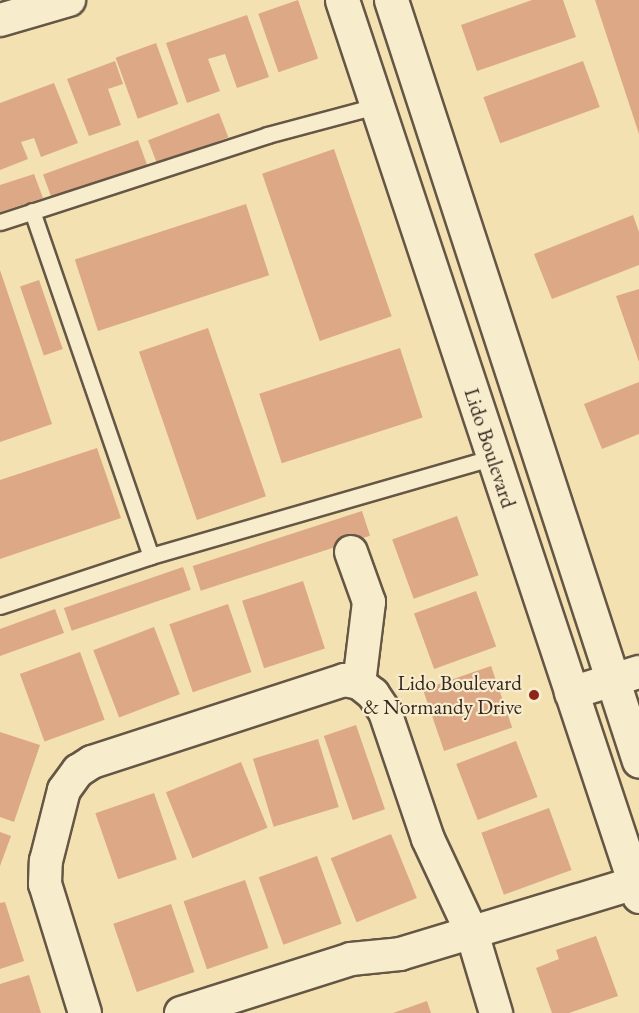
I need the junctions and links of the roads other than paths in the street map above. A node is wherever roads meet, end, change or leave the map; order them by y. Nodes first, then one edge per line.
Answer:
1 (69, 0) edge
2 (391, 0) edge
3 (345, 1) edge
4 (0, 20) edge
5 (376, 105) junction
6 (32, 211) junction
7 (0, 222) edge
8 (493, 457) junction
9 (351, 552) dead end
10 (151, 556) junction
11 (0, 606) edge
12 (626, 676) edge
13 (359, 683) junction
14 (571, 693) junction
15 (639, 761) edge
16 (637, 890) edge
17 (472, 933) junction
18 (85, 1013) edge
19 (181, 1013) edge
20 (496, 1013) edge

1 - 4 street
2 - 12 street
3 - 5 street, Lido Boulevard
5 - 6 lane
5 - 8 street, Lido Boulevard
6 - 7 lane
6 - 10 lane
8 - 10 lane
8 - 14 street, Lido Boulevard
9 - 13 street
10 - 11 lane
12 - 14 street
12 - 15 street
13 - 17 street
13 - 18 street
14 - 16 street, Lido Boulevard
16 - 17 street
17 - 19 street
17 - 20 street

